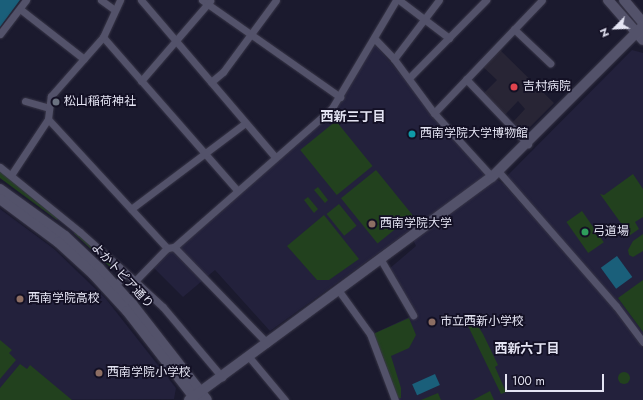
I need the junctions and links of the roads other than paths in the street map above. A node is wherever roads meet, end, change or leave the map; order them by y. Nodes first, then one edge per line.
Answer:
1 (26, 0) edge
2 (101, 0) edge
3 (120, 0) edge
4 (141, 0) edge
5 (276, 0) edge
6 (397, 0) edge
7 (439, 0) edge
8 (486, 0) edge
9 (542, 0) edge
10 (608, 0) edge
11 (624, 0) edge
12 (207, 1) edge
13 (20, 8) junction
14 (115, 10) junction
15 (425, 19) junction
16 (643, 23) edge
17 (514, 29) junction
18 (641, 33) edge
19 (0, 34) edge
20 (251, 34) junction
21 (103, 37) junction
22 (374, 38) junction
23 (449, 38) junction
24 (177, 42) junction
25 (394, 59) junction
26 (84, 60) junction
27 (550, 63) dead end
28 (409, 78) junction
29 (466, 79) junction
30 (141, 81) junction
31 (211, 82) junction
32 (340, 97) junction
33 (25, 101) dead end
34 (49, 108) junction
35 (434, 113) junction
36 (48, 119) junction
37 (245, 123) junction
38 (528, 144) junction
39 (205, 153) junction
40 (275, 157) junction
41 (0, 167) edge
42 (496, 175) junction
43 (11, 176) junction
44 (0, 189) edge
45 (237, 190) junction
46 (0, 199) edge
47 (131, 209) junction
48 (171, 247) junction
49 (381, 260) junction
50 (125, 273) junction
51 (135, 281) junction
52 (116, 285) junction
53 (338, 290) junction
54 (413, 315) dead end
55 (643, 342) edge
56 (267, 343) junction
57 (249, 357) junction
58 (222, 377) junction
59 (197, 398) edge
60 (285, 400) edge
61 (395, 400) edge

1 - 13 street
2 - 14 street
3 - 14 street
4 - 24 street
5 - 20 street
6 - 15 street
6 - 22 street
7 - 15 street
8 - 23 street
9 - 17 street
10 - 18 street
11 - 16 street
12 - 20 street
12 - 24 street
13 - 19 street
13 - 26 street
14 - 21 street
15 - 23 street
15 - 25 street
17 - 27 street
17 - 29 street
18 - 38 street
20 - 31 street
20 - 32 street
21 - 26 street
21 - 30 street
22 - 25 street
22 - 32 street
23 - 28 street
24 - 30 street
24 - 31 street
25 - 28 street
26 - 34 street
28 - 35 street
29 - 35 street
29 - 38 street
30 - 39 street
31 - 37 street
32 - 40 street
33 - 34 street
34 - 36 street
35 - 42 street
36 - 43 street
36 - 47 street
37 - 39 street
37 - 40 street
38 - 42 street
39 - 45 street
39 - 47 street
40 - 45 street
41 - 43 street
42 - 49 street
42 - 55 street
43 - 50 street
44 - 52 street, よかトピア通り
45 - 48 street
46 - 59 street, よかトピア通り
47 - 48 street
48 - 51 street
48 - 56 street
49 - 53 street
49 - 54 street
50 - 51 street
50 - 52 street
51 - 58 street
52 - 59 street, よかトピア通り
53 - 56 street
53 - 61 street
56 - 57 street
57 - 58 street
57 - 60 street
58 - 59 street

